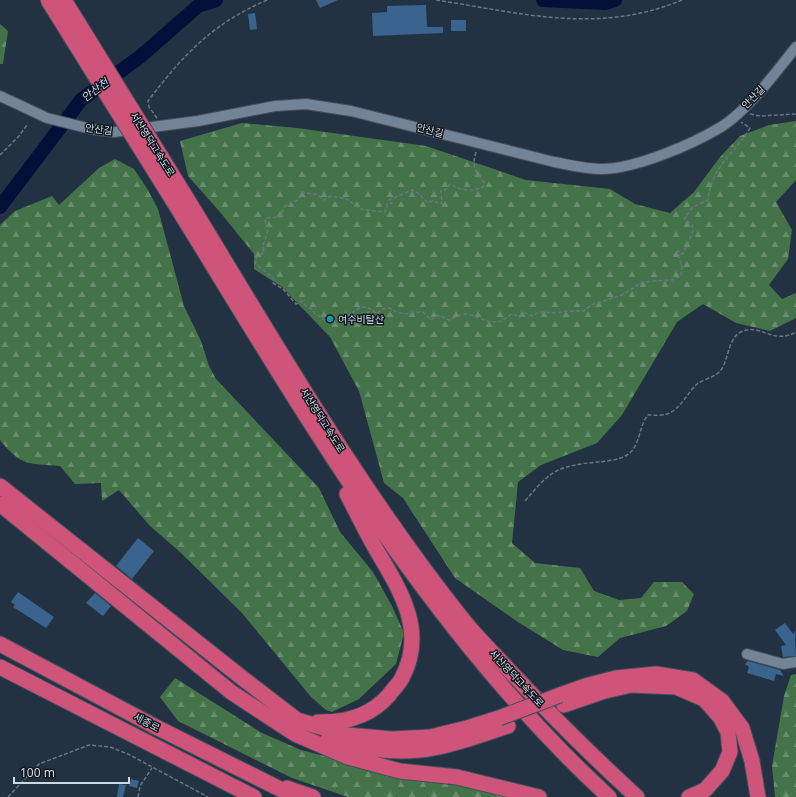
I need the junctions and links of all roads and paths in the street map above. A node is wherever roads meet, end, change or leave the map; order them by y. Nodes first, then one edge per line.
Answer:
1 (48, 0) edge
2 (64, 0) edge
3 (267, 0) edge
4 (436, 0) edge
5 (682, 0) edge
6 (796, 47) edge
7 (0, 96) edge
8 (737, 113) junction
9 (796, 114) edge
10 (27, 125) dead end
11 (160, 127) junction
12 (472, 141) junction
13 (0, 155) edge
14 (178, 196) junction
15 (796, 332) edge
16 (312, 426) junction
17 (0, 486) edge
18 (525, 501) dead end
19 (0, 504) edge
20 (0, 644) edge
21 (747, 654) dead end
22 (796, 662) edge
23 (0, 667) edge
24 (562, 700) junction
25 (296, 727) junction
26 (596, 760) junction
27 (152, 768) junction
28 (261, 779) junction
29 (8, 797) edge
30 (138, 797) edge
31 (208, 797) edge
32 (254, 797) edge
33 (296, 797) edge
34 (313, 797) edge
35 (539, 797) edge
36 (609, 797) edge
37 (637, 797) edge
38 (647, 797) edge
39 (689, 797) edge
40 (758, 797) edge

1 - 14 highway, 서산영덕고속도로, bridge
2 - 14 highway, 서산영덕고속도로, bridge
3 - 11 path
4 - 5 path
6 - 8 street, 안산길
7 - 11 street, 안산길
8 - 9 path
8 - 12 street, 안산길
8 - 12 path
10 - 13 path
11 - 12 street, 안산길
14 - 16 highway, 서산영덕고속도로
14 - 26 highway, 서산영덕고속도로
15 - 18 path
16 - 25 highway
16 - 36 highway, 서산영덕고속도로
17 - 25 highway
19 - 25 highway
20 - 28 highway, 세종로
21 - 22 street
23 - 32 highway, 세종로
24 - 25 highway, bridge
24 - 39 highway
24 - 40 highway
25 - 35 highway
26 - 37 highway, 서산영덕고속도로
26 - 38 highway
27 - 29 path
27 - 30 path
27 - 31 path
28 - 33 highway, 세종로
28 - 34 highway

